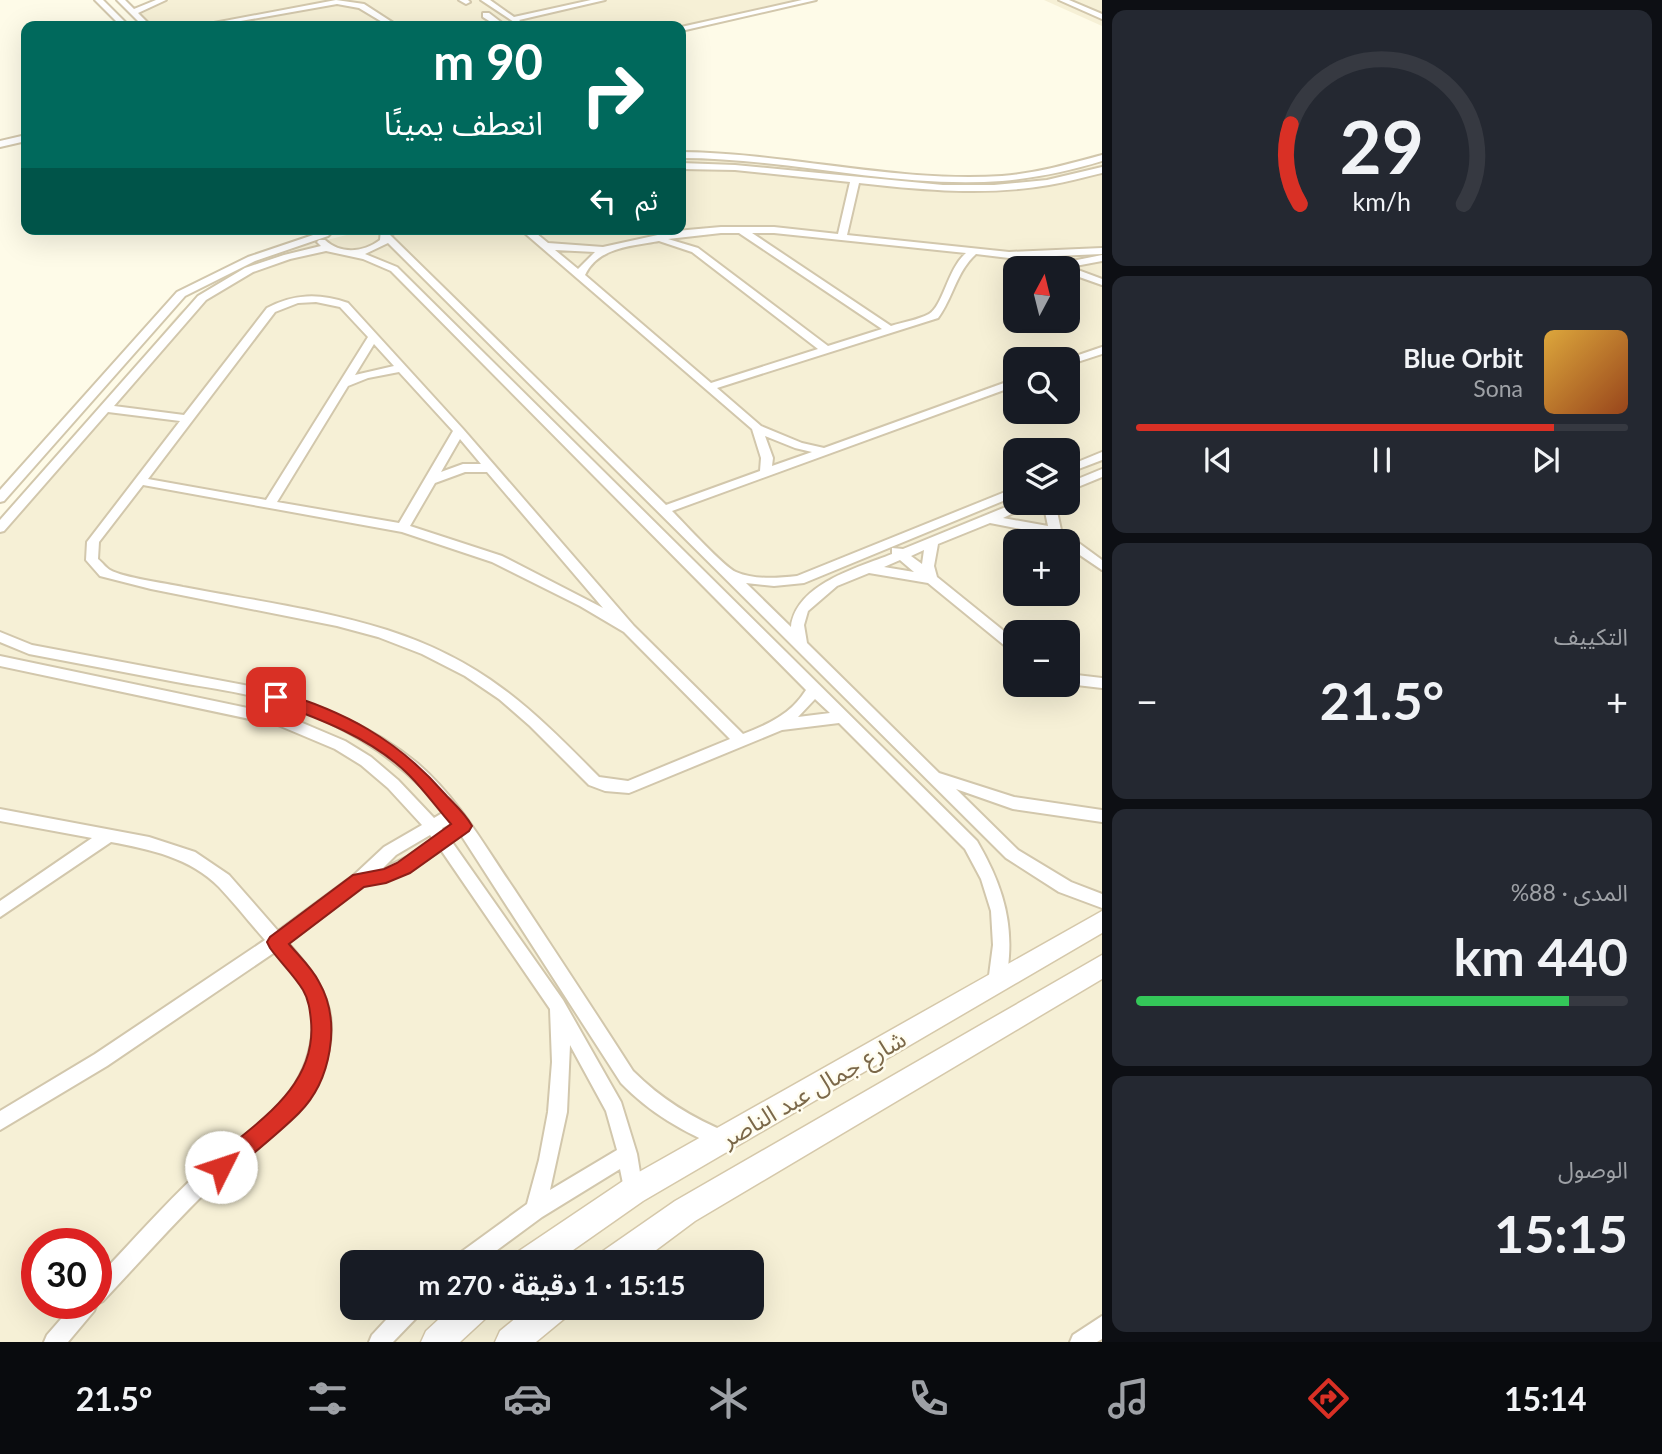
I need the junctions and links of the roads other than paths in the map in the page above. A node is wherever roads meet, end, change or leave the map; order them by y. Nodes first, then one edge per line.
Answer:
1 (99, 0) edge
2 (121, 0) edge
3 (162, 0) edge
4 (485, 0) edge
5 (601, 0) edge
6 (812, 0) edge
7 (1063, 0) edge
8 (588, 1) edge
9 (133, 12) junction
10 (486, 15) dead end
11 (1102, 17) edge
12 (245, 18) junction
13 (513, 19) junction
14 (120, 21) edge
15 (142, 21) edge
16 (229, 21) edge
17 (249, 21) edge
18 (387, 21) edge
19 (492, 21) edge
20 (516, 21) edge
21 (686, 28) edge
22 (21, 131) edge
23 (0, 135) edge
24 (21, 139) edge
25 (0, 144) edge
26 (686, 155) edge
27 (1102, 158) edge
28 (686, 166) edge
29 (1102, 170) edge
30 (855, 180) junction
31 (740, 229) junction
32 (702, 231) junction
33 (686, 233) edge
34 (320, 235) edge
35 (326, 235) edge
36 (384, 235) edge
37 (388, 235) edge
38 (532, 235) edge
39 (673, 235) edge
40 (842, 236) junction
41 (651, 238) junction
42 (544, 246) junction
43 (326, 248) junction
44 (603, 250) junction
45 (695, 250) junction
46 (973, 252) junction
47 (349, 253) junction
48 (1009, 256) edge
49 (1080, 258) edge
50 (1102, 259) edge
51 (1080, 263) edge
52 (1080, 274) edge
53 (580, 276) junction
54 (1102, 282) edge
55 (890, 330) junction
56 (373, 337) junction
57 (826, 350) junction
58 (1102, 350) edge
59 (1080, 358) edge
60 (401, 368) junction
61 (344, 384) junction
62 (1003, 386) edge
63 (709, 387) junction
64 (109, 404) junction
65 (190, 415) junction
66 (757, 428) junction
67 (459, 431) junction
68 (824, 452) junction
69 (1102, 456) edge
70 (1080, 465) edge
71 (488, 468) junction
72 (765, 473) junction
73 (1102, 473) edge
74 (630, 476) junction
75 (139, 481) junction
76 (431, 481) junction
77 (1080, 482) edge
78 (608, 483) junction
79 (1003, 497) edge
80 (0, 498) edge
81 (269, 504) junction
82 (664, 510) junction
83 (1003, 513) edge
84 (989, 519) junction
85 (0, 528) edge
86 (403, 528) junction
87 (1041, 529) edge
88 (932, 542) junction
89 (888, 544) junction
90 (1080, 550) edge
91 (902, 555) junction
92 (1102, 566) edge
93 (868, 568) junction
94 (730, 575) junction
95 (931, 579) junction
96 (629, 629) junction
97 (0, 637) edge
98 (1003, 637) edge
99 (800, 643) junction
100 (0, 661) edge
101 (1080, 680) edge
102 (1102, 683) edge
103 (814, 689) junction
104 (842, 717) junction
105 (780, 725) junction
106 (740, 740) junction
107 (936, 777) junction
108 (0, 815) edge
109 (1102, 816) edge
110 (458, 820) junction
111 (438, 833) junction
112 (992, 834) junction
113 (106, 837) junction
114 (971, 845) junction
115 (1102, 901) edge
116 (0, 910) edge
117 (1102, 921) edge
118 (276, 942) junction
119 (1102, 966) edge
120 (997, 983) junction
121 (557, 1005) junction
122 (613, 1055) junction
123 (592, 1066) junction
124 (0, 1121) edge
125 (722, 1139) junction
126 (628, 1154) junction
127 (633, 1191) junction
128 (535, 1210) junction
129 (480, 1250) edge
130 (547, 1250) edge
131 (631, 1250) edge
132 (112, 1277) edge
133 (74, 1319) edge
134 (400, 1320) edge
135 (461, 1320) edge
136 (538, 1320) edge
137 (1102, 1326) edge
138 (54, 1342) edge
139 (379, 1342) edge
140 (437, 1342) edge
141 (511, 1342) edge
142 (1080, 1342) edge

1 - 14 street
2 - 9 street
3 - 9 street
4 - 13 street
5 - 8 street
6 - 21 street
7 - 11 street
8 - 13 street
9 - 15 street
10 - 19 street
12 - 16 street
12 - 17 street
12 - 18 street
13 - 20 street
22 - 23 street
24 - 25 street
26 - 27 street
28 - 30 street
29 - 30 street
30 - 40 street
31 - 32 street
31 - 40 street
31 - 55 street
32 - 33 street
32 - 45 street
34 - 80 street
35 - 43 street
36 - 47 street
37 - 74 street
38 - 42 street
39 - 41 street
40 - 46 street
41 - 44 street
41 - 45 street
42 - 44 street
42 - 53 street
43 - 47 street
43 - 64 street
44 - 53 street
45 - 57 street
46 - 48 street
46 - 55 street
47 - 78 street
49 - 50 street
50 - 51 street
52 - 54 street
53 - 63 street
55 - 57 street
56 - 60 street
56 - 61 street
56 - 65 street
57 - 63 street
58 - 59 street
60 - 61 street
60 - 67 street
61 - 81 street
62 - 68 street
63 - 66 street
64 - 65 street
64 - 85 street
65 - 75 street
66 - 68 street
66 - 72 street
67 - 71 street
67 - 76 street
68 - 72 street
69 - 70 street
71 - 76 street
71 - 96 street
72 - 82 street
73 - 77 street
74 - 78 street
74 - 82 street
75 - 81 street
75 - 106 street
76 - 86 street
78 - 103 street
79 - 89 street
81 - 86 street
82 - 94 street
83 - 84 street
84 - 87 street
84 - 88 street
86 - 96 street
88 - 91 street
88 - 95 street
89 - 91 street
89 - 94 street
90 - 92 street
91 - 93 street
91 - 95 street
93 - 95 street
93 - 99 street
94 - 99 street
95 - 98 street
96 - 106 street
97 - 110 street
99 - 107 street
100 - 111 street
101 - 102 street
103 - 104 street
103 - 105 street
104 - 105 street
104 - 114 street
105 - 106 street
107 - 109 street
107 - 112 street
108 - 113 street
110 - 111 street
110 - 122 street
111 - 118 street
111 - 121 street
112 - 114 street
112 - 115 street
113 - 116 street
113 - 118 street
114 - 120 street
117 - 120 main road, شارع جمال عبد الناصر
118 - 124 street
118 - 132 street
119 - 131 main road, شارع جمال عبد الناصر
120 - 125 main road, شارع جمال عبد الناصر
121 - 123 street
121 - 128 street
122 - 123 street
122 - 125 street
123 - 126 street
125 - 127 main road, شارع جمال عبد الناصر
126 - 127 street
126 - 128 street
127 - 130 main road, شارع جمال عبد الناصر
128 - 129 street
133 - 138 street
134 - 139 street
135 - 140 main road
136 - 141 main road
137 - 142 street

